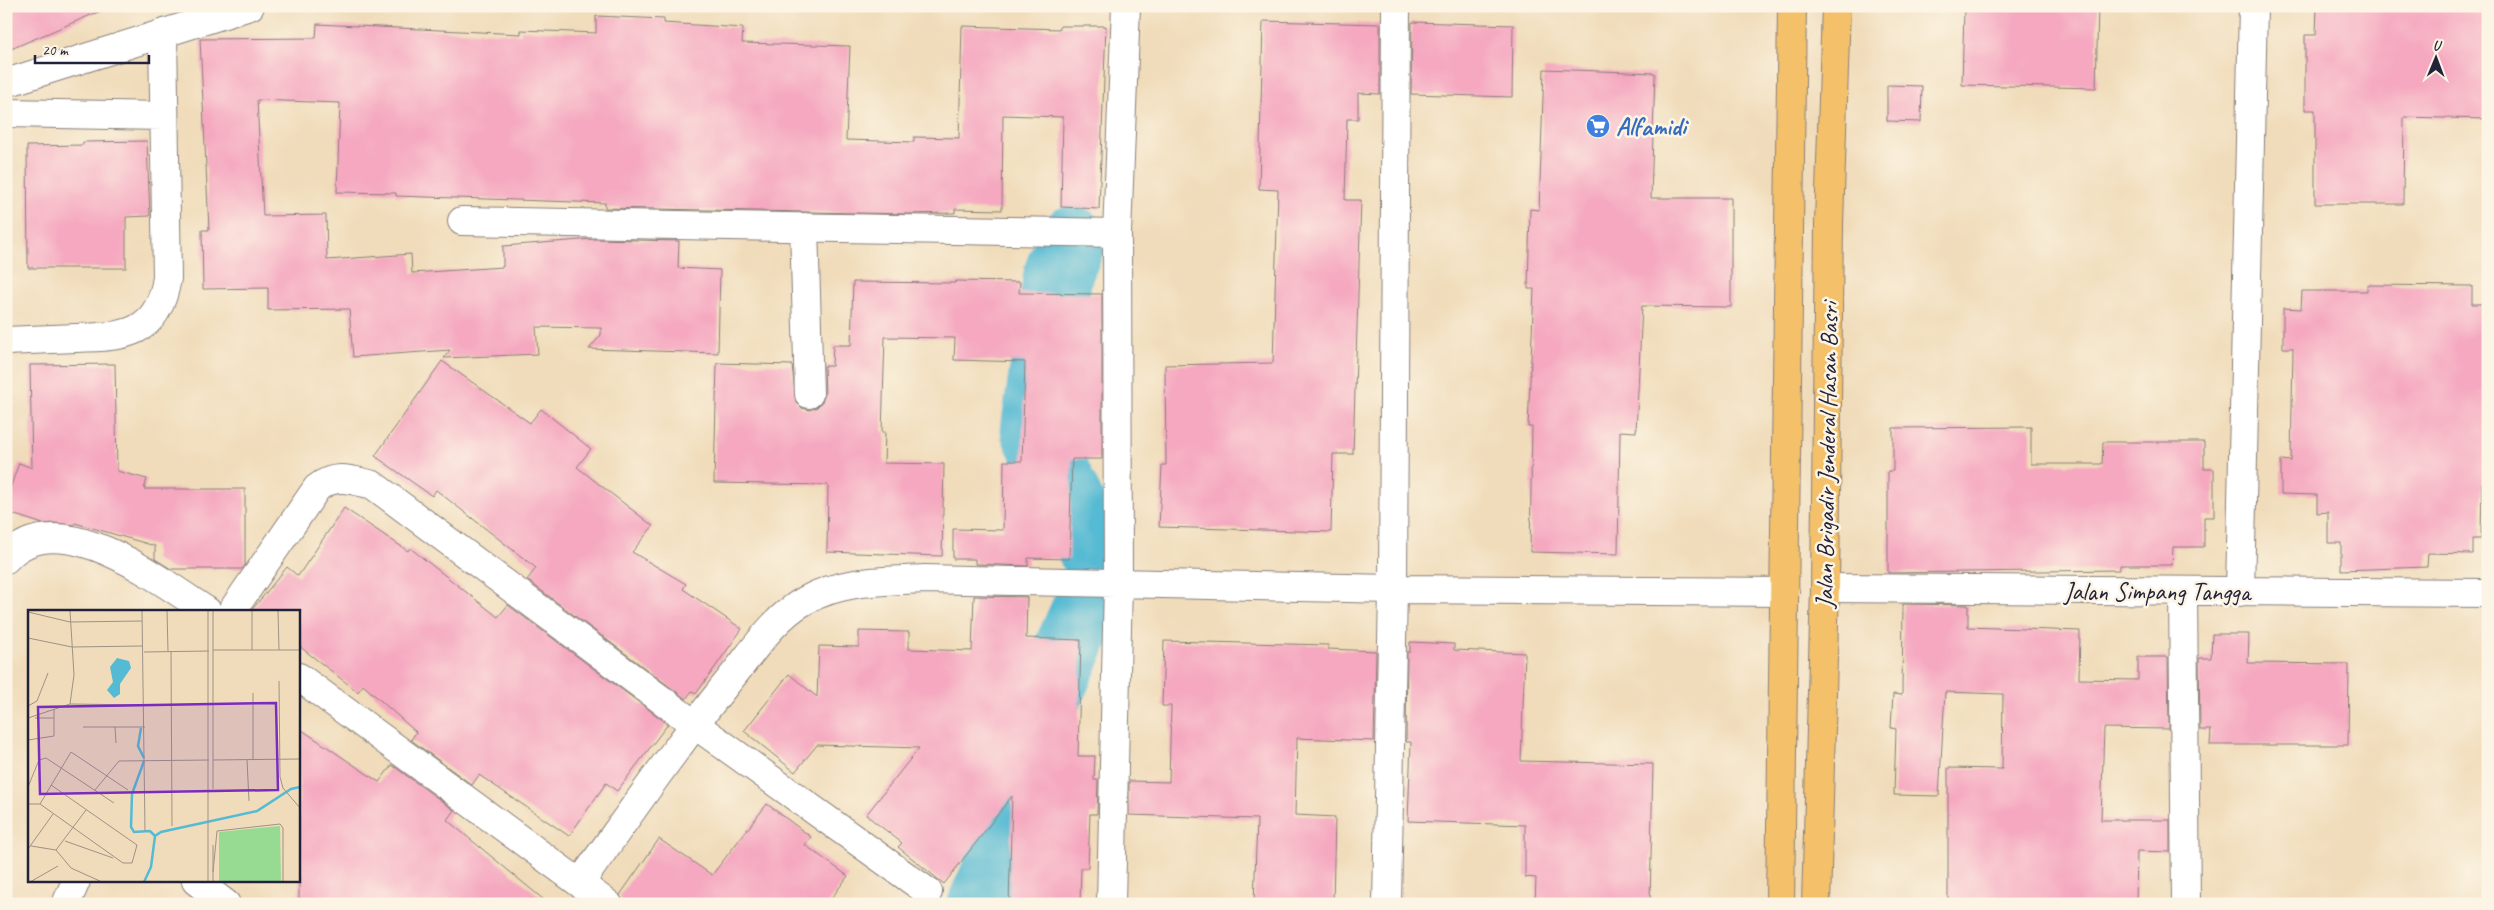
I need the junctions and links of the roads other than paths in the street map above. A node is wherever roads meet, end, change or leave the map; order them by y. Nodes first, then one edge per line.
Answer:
1 (250, 6) edge
2 (1126, 6) edge
3 (1396, 6) edge
4 (1792, 6) edge
5 (1836, 6) edge
6 (2253, 6) edge
7 (163, 34) junction
8 (6, 83) edge
9 (6, 113) edge
10 (163, 116) junction
11 (462, 221) dead end
12 (1789, 222) junction
13 (1829, 224) junction
14 (804, 227) junction
15 (1117, 233) junction
16 (6, 341) edge
17 (810, 394) dead end
18 (6, 559) edge
19 (1118, 582) junction
20 (1825, 588) junction
21 (1393, 589) junction
22 (1785, 592) junction
23 (2183, 592) junction
24 (2240, 592) junction
25 (2488, 593) edge
26 (205, 610) edge
27 (233, 610) edge
28 (300, 678) edge
29 (694, 724) junction
30 (76, 882) edge
31 (197, 882) edge
32 (580, 883) junction
33 (928, 892) dead end
34 (66, 904) edge
35 (226, 904) edge
36 (608, 904) edge
37 (1111, 904) edge
38 (1387, 904) edge
39 (1780, 904) edge
40 (1816, 904) edge
41 (2186, 904) edge

1 - 7 street
2 - 15 street
3 - 21 street
4 - 12 highway, Jalan Brigadir Jenderal Hasan Basri
5 - 13 highway, Jalan Brigadir Jenderal Hasan Basri
6 - 24 street
7 - 8 street
7 - 10 street
9 - 10 street
10 - 16 street
11 - 14 street
12 - 13 highway
12 - 22 highway, Jalan Brigadir Jenderal Hasan Basri
13 - 20 highway, Jalan Brigadir Jenderal Hasan Basri
14 - 15 street
14 - 17 street
15 - 19 street
18 - 26 street
19 - 21 street
19 - 29 street
19 - 37 street
20 - 23 street, Jalan Simpang Tangga
20 - 40 highway, Jalan Brigadir Jenderal Hasan Basri
21 - 22 street
21 - 38 street
22 - 39 highway, Jalan Brigadir Jenderal Hasan Basri
23 - 24 street, Jalan Simpang Tangga
23 - 41 street
24 - 25 street, Jalan Simpang Tangga
27 - 29 street
28 - 32 street
29 - 32 street
29 - 33 street
30 - 34 street
31 - 35 street
32 - 36 street

